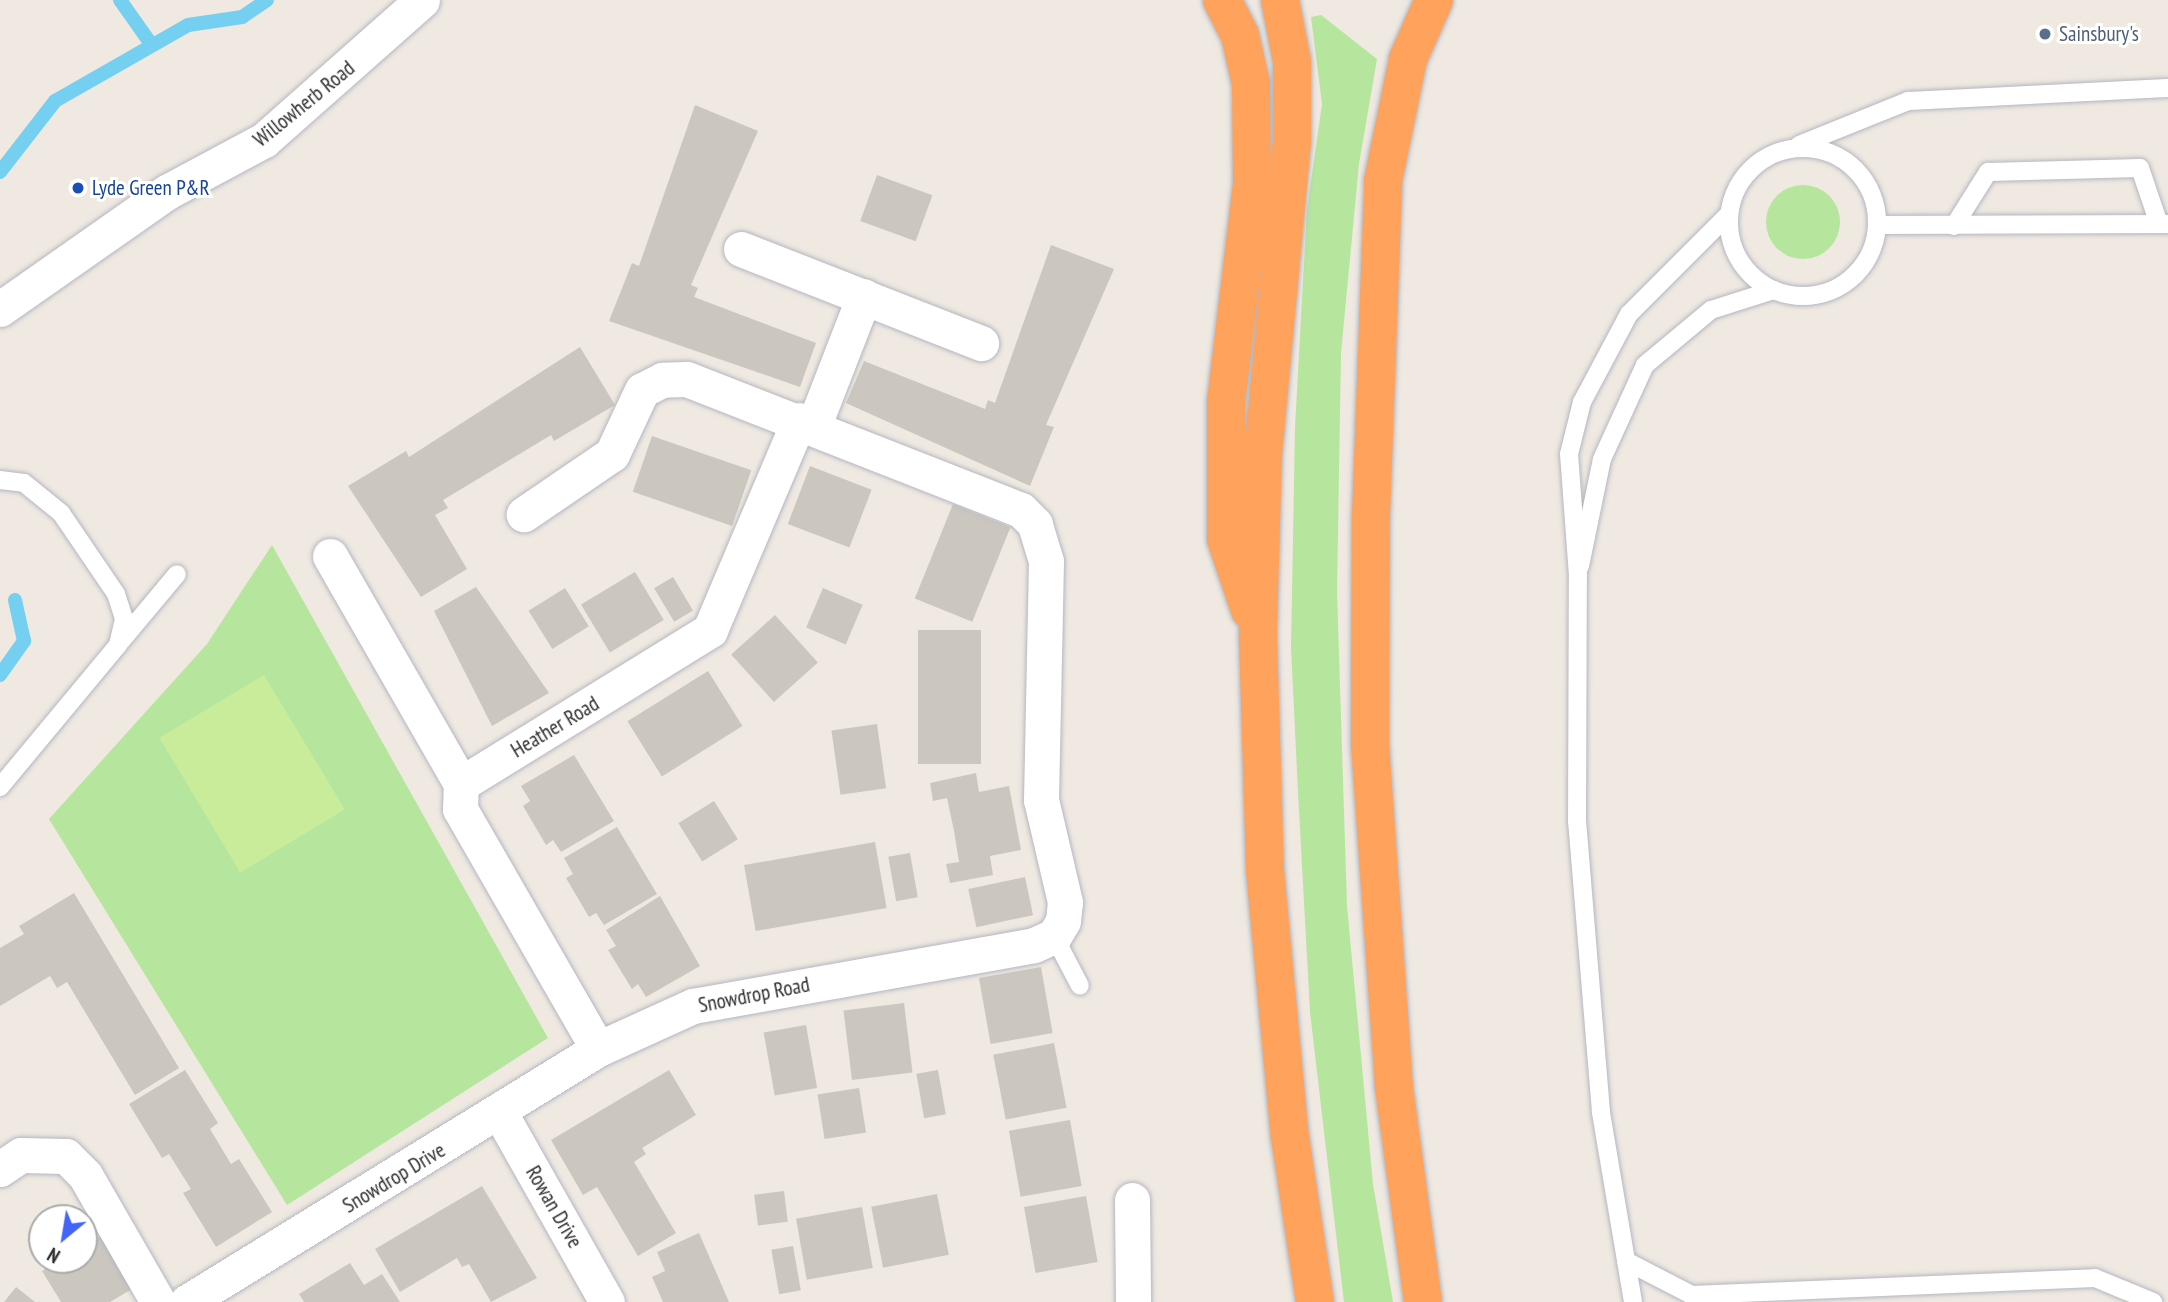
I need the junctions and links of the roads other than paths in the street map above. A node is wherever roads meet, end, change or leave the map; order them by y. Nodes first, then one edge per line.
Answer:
1 (422, 0) edge
2 (1222, 0) edge
3 (1280, 0) edge
4 (1434, 0) edge
5 (2168, 88) edge
6 (1793, 148) junction
7 (1729, 214) junction
8 (2164, 224) edge
9 (1879, 225) junction
10 (1954, 226) junction
11 (741, 249) dead end
12 (1774, 290) junction
13 (864, 296) junction
14 (0, 309) edge
15 (981, 343) dead end
16 (806, 423) junction
17 (0, 480) edge
18 (524, 514) dead end
19 (330, 556) dead end
20 (177, 573) dead end
21 (1577, 576) junction
22 (1258, 635) junction
23 (118, 645) junction
24 (461, 784) junction
25 (0, 787) edge
26 (1054, 936) junction
27 (1080, 986) dead end
28 (598, 1049) junction
29 (500, 1114) junction
30 (0, 1169) edge
31 (1132, 1199) dead end
32 (1626, 1261) junction
33 (158, 1302) edge
34 (187, 1302) edge
35 (607, 1302) edge
36 (1133, 1302) edge
37 (1315, 1302) edge
38 (1423, 1302) edge
39 (1633, 1302) edge
40 (2153, 1302) edge

1 - 14 street, Willowherb Road
2 - 22 highway
3 - 22 highway
4 - 38 highway
5 - 6 lane
6 - 7 lane
6 - 9 lane
7 - 12 lane
7 - 21 lane
8 - 10 lane
8 - 10 lane
9 - 10 lane
9 - 12 lane
11 - 13 street
12 - 21 lane
13 - 15 street
13 - 16 street, Heather Road
16 - 18 street
16 - 24 street, Heather Road
16 - 26 street
17 - 23 lane
19 - 24 street
20 - 23 lane
21 - 32 lane
22 - 37 highway
23 - 25 lane
24 - 28 street
26 - 27 lane
26 - 28 street, Snowdrop Road
28 - 29 street, Snowdrop Drive
29 - 34 street, Snowdrop Drive
29 - 35 street, Rowan Drive
30 - 33 street
31 - 36 street
32 - 39 lane
32 - 40 lane

